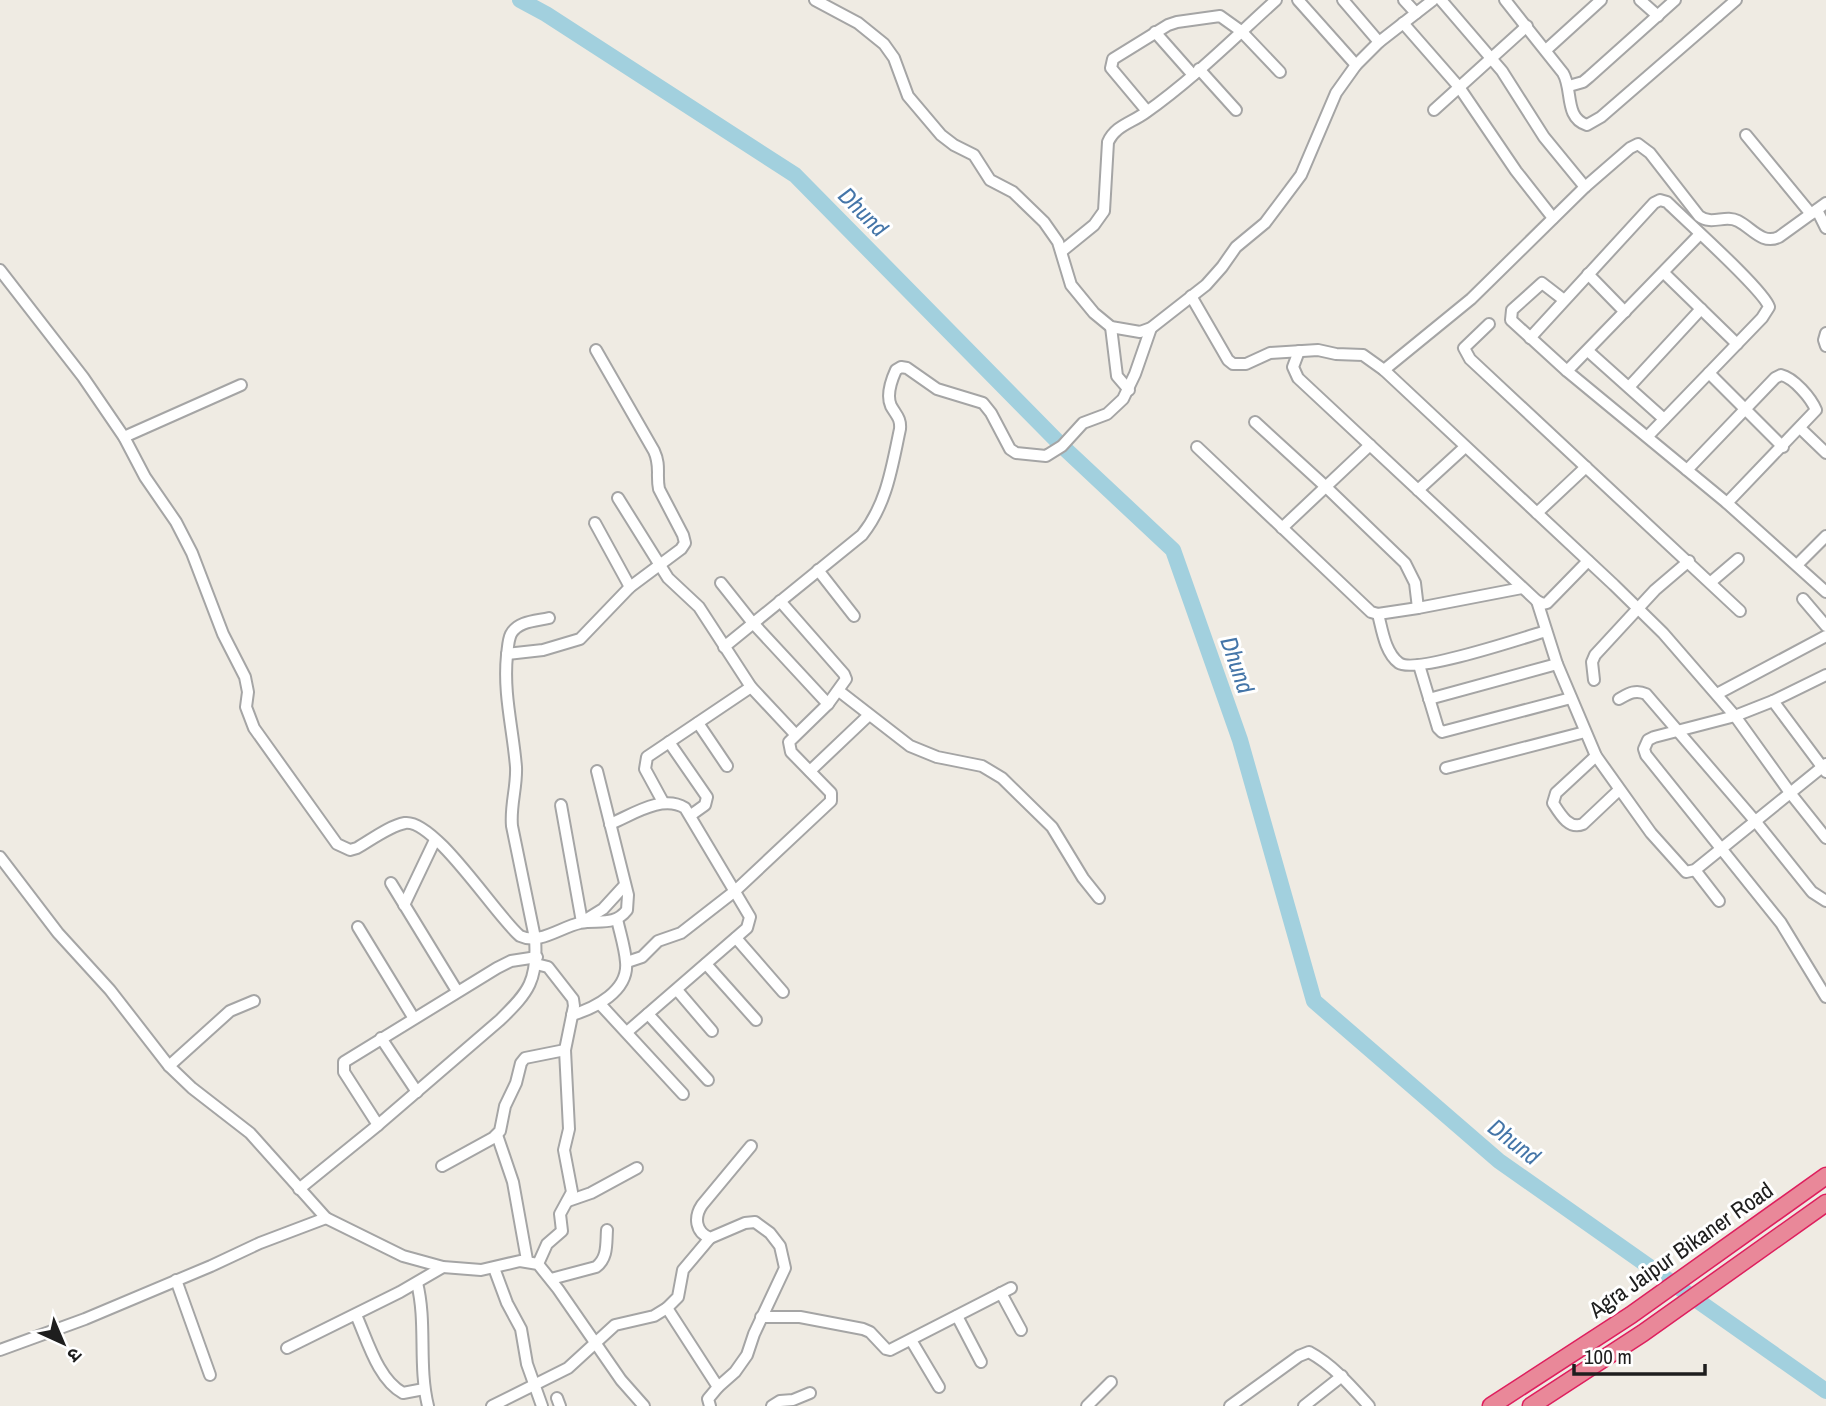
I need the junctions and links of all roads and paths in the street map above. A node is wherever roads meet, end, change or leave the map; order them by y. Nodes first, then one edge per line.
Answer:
1 (815, 0) edge
2 (1276, 0) edge
3 (1298, 0) edge
4 (1343, 0) edge
5 (1404, 0) edge
6 (1433, 0) edge
7 (1441, 0) edge
8 (1505, 0) edge
9 (1601, 0) edge
10 (1640, 0) edge
11 (1675, 0) edge
12 (1736, 0) edge
13 (1416, 13) junction
14 (1658, 16) junction
15 (1403, 23) junction
16 (1527, 26) junction
17 (1241, 31) junction
18 (1155, 33) junction
19 (1379, 42) junction
20 (1546, 50) junction
21 (1492, 58) junction
22 (1356, 65) junction
23 (1196, 72) junction
24 (1280, 72) dead end
25 (1569, 86) junction
26 (1459, 88) junction
27 (1236, 110) dead end
28 (1434, 110) dead end
29 (1147, 111) junction
30 (1746, 135) dead end
31 (1585, 187) junction
32 (1818, 209) edge
33 (1553, 218) junction
34 (1826, 228) edge
35 (1700, 233) junction
36 (1062, 251) junction
37 (0, 270) edge
38 (1664, 273) junction
39 (1588, 275) junction
40 (1191, 296) junction
41 (1564, 300) junction
42 (1701, 309) junction
43 (1625, 312) junction
44 (1489, 324) dead end
45 (1111, 327) junction
46 (1151, 328) junction
47 (1826, 333) edge
48 (1530, 338) junction
49 (1737, 344) junction
50 (1826, 346) edge
51 (597, 350) dead end
52 (1299, 351) junction
53 (1588, 351) junction
54 (1384, 370) junction
55 (1567, 371) junction
56 (1709, 373) junction
57 (241, 385) dead end
58 (1629, 387) junction
59 (1129, 390) junction
60 (1746, 409) junction
61 (1664, 419) junction
62 (1255, 422) dead end
63 (1801, 428) junction
64 (1648, 436) junction
65 (124, 437) junction
66 (1370, 445) junction
67 (1197, 447) dead end
68 (1465, 447) junction
69 (1783, 447) junction
70 (1826, 453) edge
71 (1586, 467) junction
72 (1687, 470) junction
73 (1325, 486) junction
74 (1418, 490) junction
75 (618, 498) dead end
76 (1727, 503) junction
77 (1536, 513) junction
78 (595, 523) dead end
79 (1282, 528) junction
80 (1824, 543) edge
81 (1738, 559) dead end
82 (1588, 561) junction
83 (1689, 561) junction
84 (1797, 565) junction
85 (659, 566) junction
86 (818, 570) junction
87 (1711, 582) junction
88 (721, 583) dead end
89 (630, 587) junction
90 (1522, 588) junction
91 (1826, 592) edge
92 (1803, 599) dead end
93 (780, 601) junction
94 (1537, 601) junction
95 (1418, 608) junction
96 (1639, 609) junction
97 (1740, 611) dead end
98 (1378, 614) junction
99 (854, 616) dead end
100 (549, 618) dead end
101 (752, 622) junction
102 (1826, 626) edge
103 (1546, 631) junction
104 (1826, 636) edge
105 (723, 647) junction
106 (507, 654) junction
107 (1557, 664) junction
108 (1419, 665) junction
109 (1826, 675) edge
110 (1594, 680) dead end
111 (751, 687) junction
112 (839, 691) junction
113 (1717, 694) junction
114 (1571, 698) junction
115 (1429, 699) junction
116 (1619, 699) dead end
117 (1773, 701) junction
118 (828, 704) junction
119 (869, 715) junction
120 (1735, 716) junction
121 (698, 723) junction
122 (1677, 731) junction
123 (1585, 732) junction
124 (795, 734) junction
125 (669, 742) junction
126 (1596, 756) junction
127 (727, 766) dead end
128 (1446, 768) dead end
129 (1825, 768) edge
130 (597, 771) dead end
131 (810, 771) junction
132 (1619, 790) junction
133 (1791, 794) junction
134 (663, 802) junction
135 (561, 805) dead end
136 (691, 815) junction
137 (1756, 822) junction
138 (610, 824) junction
139 (1826, 838) edge
140 (435, 840) junction
141 (1721, 849) junction
142 (0, 857) edge
143 (1695, 870) junction
144 (391, 883) dead end
145 (625, 885) junction
146 (735, 891) junction
147 (1099, 898) dead end
148 (1719, 901) dead end
149 (1826, 901) edge
150 (404, 905) junction
151 (617, 919) junction
152 (582, 922) junction
153 (358, 928) dead end
154 (540, 937) junction
155 (736, 937) junction
156 (626, 962) junction
157 (541, 963) junction
158 (706, 964) junction
159 (457, 990) junction
160 (677, 990) junction
161 (783, 992) dead end
162 (1826, 998) edge
163 (254, 1001) dead end
164 (600, 1004) junction
165 (648, 1014) junction
166 (572, 1015) junction
167 (413, 1017) junction
168 (756, 1020) dead end
169 (712, 1031) dead end
170 (626, 1032) junction
171 (381, 1038) junction
172 (565, 1050) junction
173 (169, 1066) junction
174 (708, 1080) dead end
175 (416, 1092) junction
176 (683, 1094) dead end
177 (379, 1125) junction
178 (497, 1135) junction
179 (751, 1146) dead end
180 (442, 1166) dead end
181 (637, 1168) dead end
182 (1826, 1176) edge
183 (299, 1189) junction
184 (568, 1201) junction
185 (1826, 1203) edge
186 (326, 1217) junction
187 (607, 1230) dead end
188 (710, 1238) junction
189 (532, 1262) junction
190 (443, 1267) junction
191 (494, 1268) junction
192 (551, 1279) junction
193 (176, 1280) junction
194 (417, 1283) junction
195 (667, 1308) junction
196 (356, 1315) junction
197 (957, 1316) junction
198 (761, 1317) junction
199 (1021, 1330) dead end
200 (911, 1340) junction
201 (595, 1343) junction
202 (287, 1348) dead end
203 (0, 1350) edge
204 (981, 1362) dead end
205 (210, 1375) dead end
206 (1342, 1376) junction
207 (1111, 1382) dead end
208 (535, 1385) junction
209 (718, 1387) junction
210 (939, 1387) dead end
211 (424, 1389) junction
212 (810, 1393) dead end
213 (1536, 1405) edge
214 (428, 1406) edge
215 (492, 1406) edge
216 (542, 1406) edge
217 (644, 1406) edge
218 (710, 1406) edge
219 (772, 1406) edge
220 (1087, 1406) edge
221 (1230, 1406) edge
222 (1304, 1406) edge
223 (1370, 1406) edge
224 (1492, 1406) edge

1 - 36 street
2 - 17 street
3 - 22 street
4 - 19 street
5 - 13 street
6 - 13 street
7 - 21 street
8 - 16 street
9 - 20 street
10 - 14 street
11 - 14 street
12 - 25 street
13 - 15 street
14 - 25 street
15 - 19 street
15 - 26 street
16 - 20 street
16 - 21 street
17 - 18 street
17 - 23 street
17 - 24 street
18 - 23 street
18 - 29 street
19 - 22 street
20 - 25 street
21 - 26 street
21 - 31 street
22 - 40 street
23 - 27 street
23 - 29 street
26 - 28 street
26 - 33 street
29 - 36 street
30 - 32 street
31 - 32 street
31 - 33 street
32 - 34 street
33 - 54 street
35 - 38 street
35 - 39 street
35 - 49 street
36 - 45 street
37 - 65 street
38 - 42 street
38 - 43 street
39 - 41 street
39 - 43 street
40 - 46 street
40 - 52 street
41 - 48 street
41 - 48 street
42 - 49 street
42 - 58 street
43 - 53 street
44 - 71 street
45 - 46 street
45 - 59 street
46 - 59 street
47 - 50 street
48 - 55 street
49 - 56 street
51 - 85 street
52 - 54 street
52 - 66 street
53 - 55 street
53 - 58 street
54 - 68 street
55 - 64 street
56 - 60 street
56 - 61 street
57 - 65 street
58 - 61 street
59 - 86 street
60 - 63 street
60 - 69 street
60 - 72 street
61 - 64 street
62 - 73 street
63 - 69 street
63 - 70 street
64 - 72 street
65 - 140 street
66 - 73 street
66 - 74 street
67 - 79 street
68 - 74 street
68 - 77 street
69 - 76 street
71 - 77 street
71 - 83 street
72 - 76 street
73 - 79 street
73 - 95 street
74 - 90 street
75 - 85 street
76 - 84 street
77 - 82 street
78 - 89 street
79 - 98 street
80 - 84 street
81 - 87 street
82 - 94 street
82 - 96 street
83 - 87 street
83 - 96 street
84 - 91 street
85 - 89 street
85 - 105 street
86 - 93 street
86 - 99 street
87 - 97 street
88 - 101 street
89 - 106 street
90 - 94 street
90 - 95 street
92 - 102 street
93 - 101 street
93 - 112 street
94 - 103 street
95 - 98 street
96 - 110 street
96 - 113 street
98 - 108 street
100 - 106 street
101 - 105 street
101 - 118 street
103 - 107 street
103 - 108 street
104 - 113 street
105 - 111 street
106 - 154 street
107 - 114 street
107 - 115 street
108 - 115 street
109 - 117 street
111 - 121 street
111 - 124 street
112 - 118 street
112 - 119 street
113 - 120 street
114 - 115 street
114 - 123 street
116 - 122 street
117 - 120 street
117 - 129 street
118 - 124 street
119 - 131 street
119 - 147 street
120 - 122 street
120 - 133 street
121 - 125 street
121 - 127 street
122 - 137 street
122 - 141 street
123 - 126 street
123 - 128 street
124 - 131 street
125 - 134 street
125 - 136 street
126 - 132 street
126 - 132 street
129 - 133 street
130 - 138 street
131 - 146 street
132 - 143 street
133 - 137 street
133 - 139 street
134 - 136 street
134 - 138 street
135 - 152 street
136 - 146 street
137 - 141 street
137 - 149 street
138 - 145 street
140 - 150 street
140 - 154 street
141 - 143 street
141 - 162 street
142 - 173 street
143 - 148 street
144 - 150 street
145 - 151 street
145 - 152 street
146 - 155 street
146 - 156 street
150 - 159 street
151 - 152 street
151 - 156 street
152 - 154 street
153 - 167 street
154 - 157 street
155 - 158 street
155 - 161 street
156 - 164 street
157 - 159 street
157 - 166 street
157 - 175 street
158 - 160 street
158 - 168 street
159 - 167 street
160 - 165 street
160 - 169 street
163 - 173 street
164 - 166 street
164 - 170 street
165 - 170 street
165 - 174 street
166 - 172 street
167 - 171 street
170 - 176 street
171 - 175 street
171 - 177 street
172 - 178 street
172 - 184 street
173 - 183 street
175 - 177 street
177 - 183 street
178 - 180 street
178 - 189 street
179 - 188 street
181 - 184 street
182 - 224 highway, Agra Jaipur Bikaner Road
183 - 186 street
184 - 189 street
185 - 213 highway, Agra Jaipur Bikaner Road
186 - 190 street
186 - 193 street
187 - 192 street
188 - 195 street
188 - 198 street
189 - 191 street
189 - 192 street
190 - 191 street
190 - 194 street
191 - 208 street
192 - 201 street
193 - 203 street
193 - 205 street
194 - 196 street
194 - 211 street
195 - 201 street
195 - 209 street
196 - 202 street
196 - 211 street
197 - 199 street
197 - 200 street
197 - 204 street
198 - 200 street
198 - 209 street
200 - 210 street
201 - 208 street
201 - 217 street
206 - 221 street
206 - 222 street
206 - 223 street
207 - 220 street
208 - 215 street
208 - 216 street
209 - 218 street
211 - 214 street
212 - 219 street

